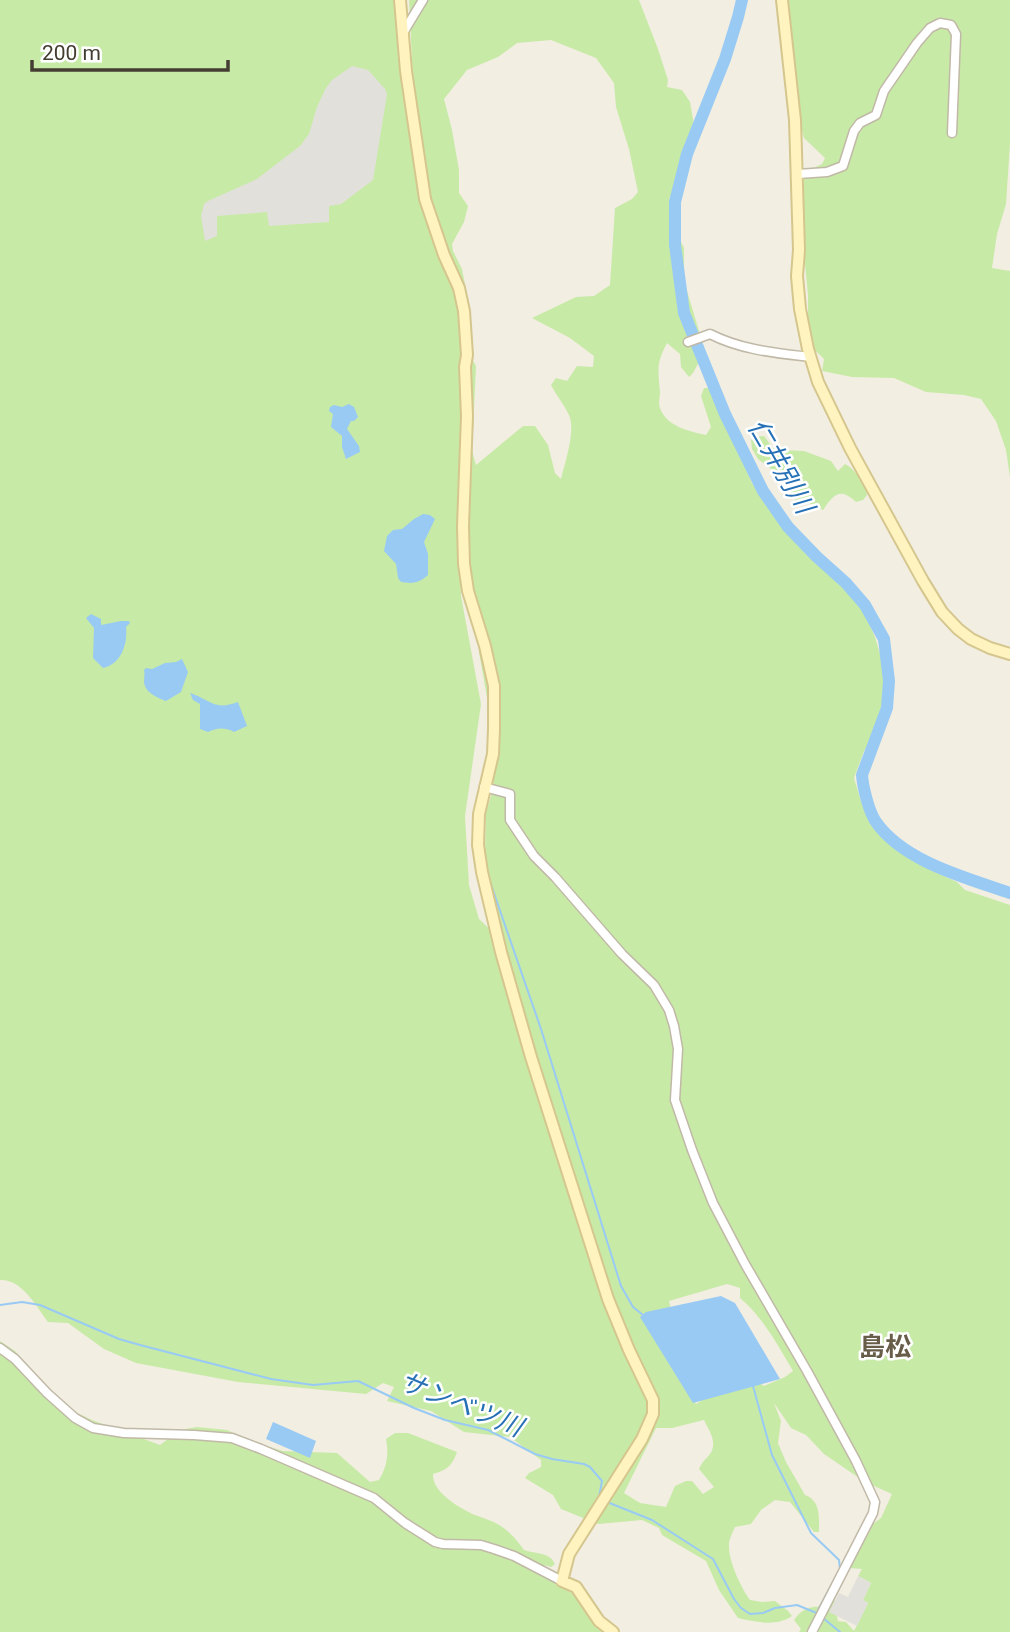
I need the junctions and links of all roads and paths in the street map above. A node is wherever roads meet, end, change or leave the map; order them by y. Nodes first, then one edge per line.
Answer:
1 (400, 0) edge
2 (423, 0) edge
3 (782, 0) edge
4 (402, 36) junction
5 (952, 133) dead end
6 (798, 174) junction
7 (688, 342) dead end
8 (810, 357) junction
9 (1010, 654) edge
10 (484, 787) junction
11 (0, 1348) edge
12 (562, 1581) junction
13 (613, 1632) edge
14 (812, 1632) edge

1 - 4 street
2 - 4 street
3 - 6 street
4 - 10 street
5 - 6 street
6 - 8 street
7 - 8 street
8 - 9 street
10 - 12 street
10 - 14 street
11 - 12 street
12 - 13 street

